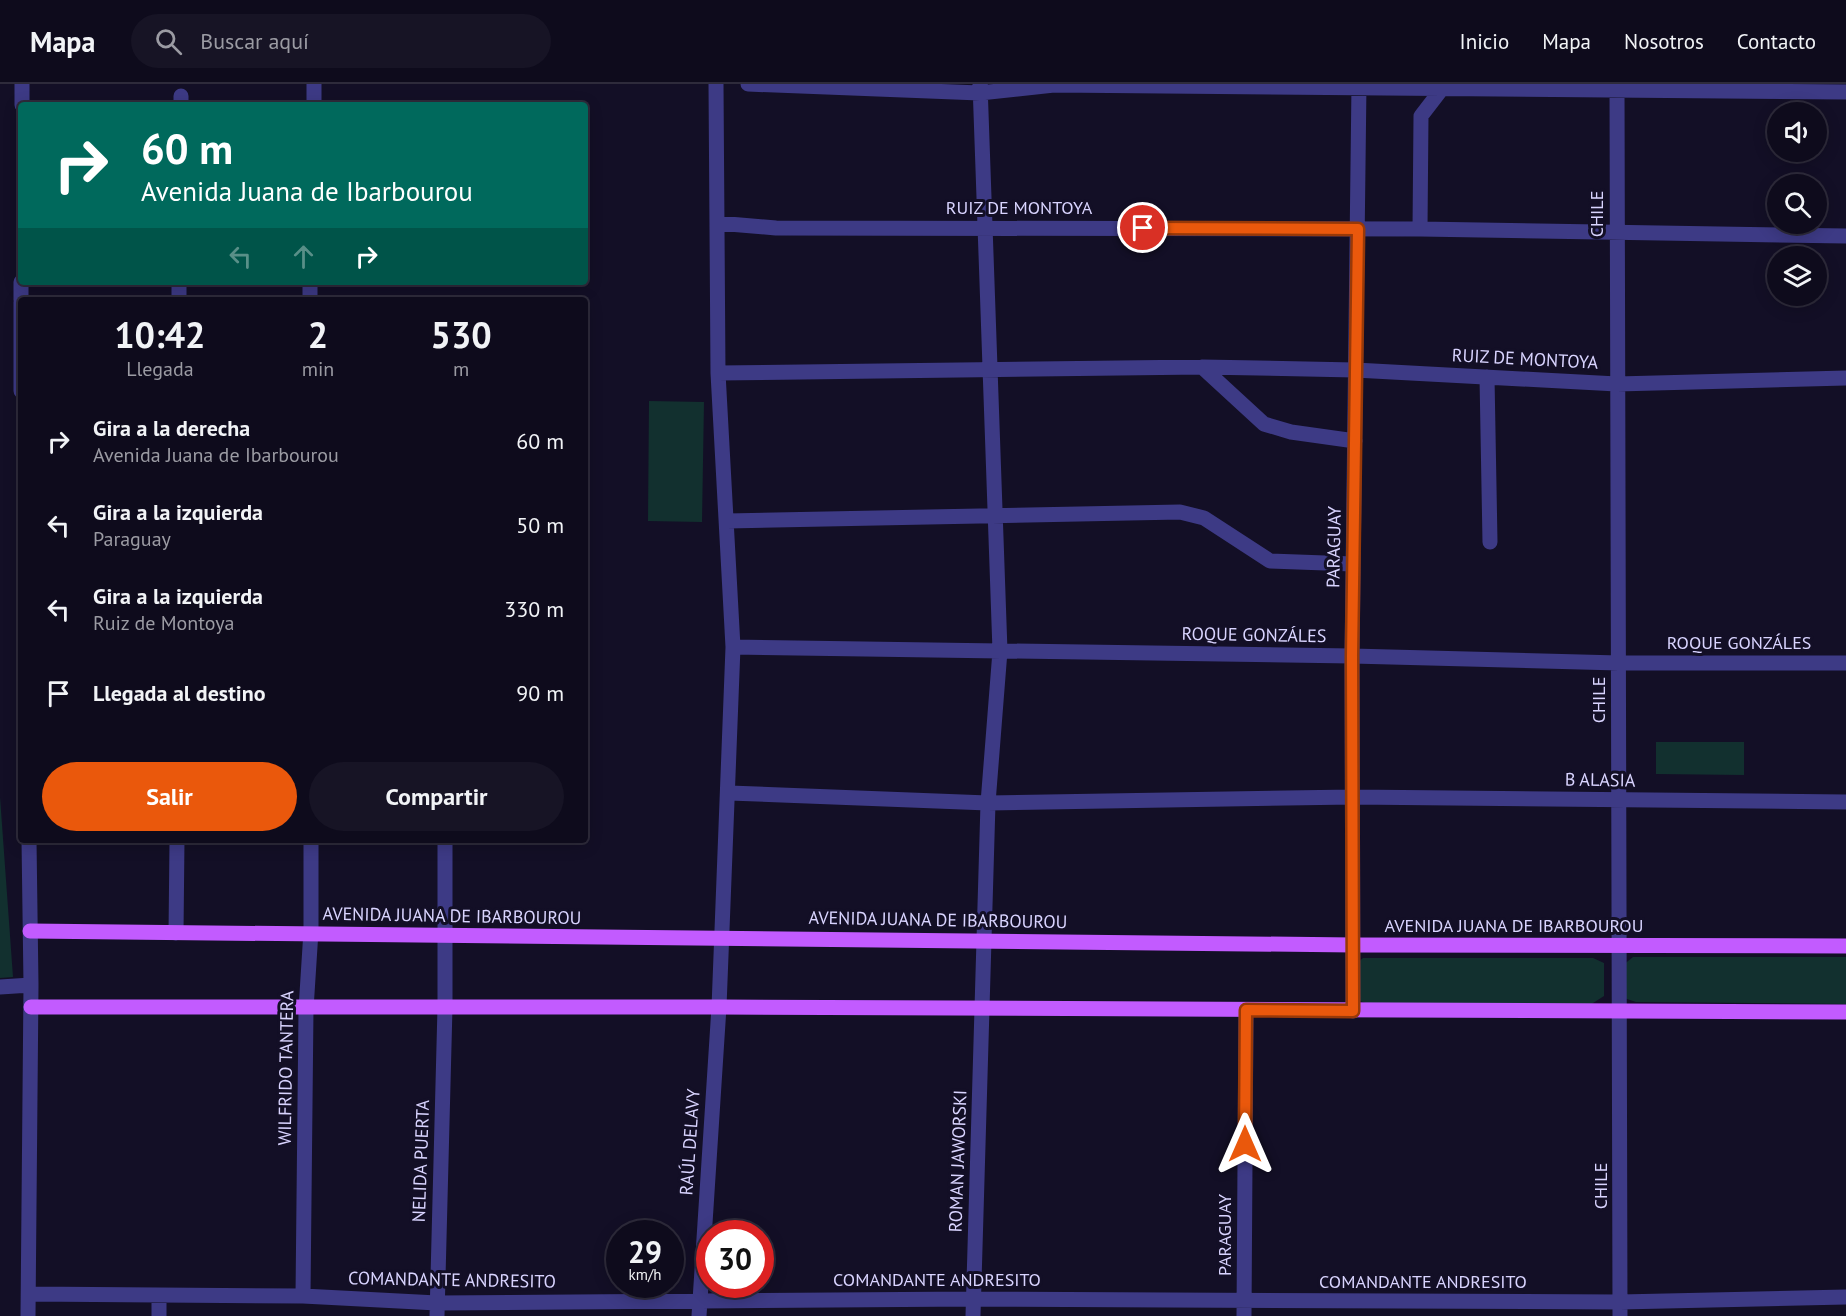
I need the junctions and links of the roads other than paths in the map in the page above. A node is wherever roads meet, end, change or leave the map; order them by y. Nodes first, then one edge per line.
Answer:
1 (22, 84) edge
2 (314, 84) edge
3 (717, 84) edge
4 (748, 84) edge
5 (1359, 87) edge
6 (1617, 87) edge
7 (980, 88) edge
8 (1441, 90) junction
9 (1846, 92) edge
10 (22, 102) edge
11 (314, 102) edge
12 (717, 223) junction
13 (987, 228) junction
14 (1358, 229) junction
15 (1420, 229) junction
16 (1616, 234) junction
17 (1846, 236) edge
18 (1202, 367) junction
19 (991, 369) junction
20 (1355, 370) junction
21 (718, 373) junction
22 (1488, 377) junction
23 (1846, 378) edge
24 (1617, 384) junction
25 (1355, 441) junction
26 (995, 517) junction
27 (727, 521) junction
28 (1490, 542) dead end
29 (1353, 564) junction
30 (733, 647) junction
31 (1000, 651) junction
32 (1352, 656) junction
33 (1619, 663) junction
34 (1846, 663) edge
35 (729, 793) junction
36 (1353, 796) junction
37 (1618, 800) junction
38 (1846, 802) edge
39 (988, 803) junction
40 (29, 843) edge
41 (177, 843) edge
42 (311, 843) edge
43 (445, 843) edge
44 (30, 931) junction
45 (177, 933) junction
46 (311, 934) junction
47 (445, 935) junction
48 (722, 938) junction
49 (984, 940) junction
50 (1354, 945) junction
51 (1846, 946) edge
52 (1621, 947) junction
53 (31, 985) junction
54 (0, 987) edge
55 (31, 1007) junction
56 (446, 1007) junction
57 (718, 1007) junction
58 (982, 1008) junction
59 (306, 1009) junction
60 (1246, 1010) junction
61 (1621, 1010) junction
62 (1353, 1011) junction
63 (1846, 1012) edge
64 (29, 1294) junction
65 (159, 1296) junction
66 (303, 1296) junction
67 (1846, 1298) edge
68 (973, 1299) junction
69 (1244, 1308) edge
70 (436, 1309) edge
71 (699, 1309) edge
72 (1620, 1309) edge
73 (28, 1316) edge
74 (159, 1316) edge
75 (973, 1316) edge

1 - 10 street
2 - 11 street
3 - 12 street
4 - 7 street
5 - 7 street
5 - 8 street
5 - 14 street, PARAGUAY
6 - 8 street
6 - 9 street
6 - 16 street, CHILE
7 - 13 street, ROMAN JAWORSKI
8 - 15 street
12 - 13 street, RUIZ DE MONTOYA
12 - 21 street
13 - 14 street, RUIZ DE MONTOYA
13 - 19 street, ROMAN JAWORSKI
14 - 15 street, RUIZ DE MONTOYA
14 - 20 street, PARAGUAY
15 - 16 street, RUIZ DE MONTOYA
16 - 17 street, RUIZ DE MONTOYA
16 - 24 street, CHILE
18 - 19 street, RUIZ DE MONTOYA
18 - 20 street, RUIZ DE MONTOYA
18 - 25 street
19 - 21 street, RUIZ DE MONTOYA
19 - 26 street, ROMAN JAWORSKI
20 - 22 street, RUIZ DE MONTOYA
20 - 25 street, PARAGUAY
21 - 27 street, RAÚL DELAVY
22 - 24 street, RUIZ DE MONTOYA
22 - 28 street
23 - 24 street, RUIZ DE MONTOYA
24 - 33 street, CHILE
25 - 29 street, PARAGUAY
26 - 27 street
26 - 29 street
26 - 31 street, ROMAN JAWORSKI
27 - 30 street, RAÚL DELAVY
29 - 32 street, PARAGUAY
30 - 31 street, ROQUE GONZÁLES
30 - 35 street, RAÚL DELAVY
31 - 32 street, ROQUE GONZÁLES
31 - 39 street, ROMAN JAWORSKI
32 - 33 street, ROQUE GONZÁLES
32 - 36 street, PARAGUAY
33 - 34 street, ROQUE GONZÁLES
33 - 37 street, CHILE
35 - 39 street, B ALASIA
35 - 48 street, RAÚL DELAVY
36 - 37 street, B ALASIA
36 - 39 street, B ALASIA
36 - 50 street, PARAGUAY
37 - 38 street, B ALASIA
37 - 52 street, CHILE
39 - 49 street, ROMAN JAWORSKI
40 - 44 street
41 - 45 street
42 - 46 street, WILFRIDO TANTERA
43 - 47 street, NELIDA PUERTA
44 - 45 main road, AVENIDA JUANA DE IBARBOUROU
44 - 53 street
45 - 46 main road, AVENIDA JUANA DE IBARBOUROU
46 - 47 main road, AVENIDA JUANA DE IBARBOUROU
46 - 59 street, WILFRIDO TANTERA
47 - 48 main road, AVENIDA JUANA DE IBARBOUROU
47 - 56 street, NELIDA PUERTA
48 - 49 main road, AVENIDA JUANA DE IBARBOUROU
48 - 57 street, RAÚL DELAVY
49 - 50 main road, AVENIDA JUANA DE IBARBOUROU
49 - 58 street, ROMAN JAWORSKI
50 - 52 main road, AVENIDA JUANA DE IBARBOUROU
50 - 62 street, PARAGUAY
51 - 52 main road, AVENIDA JUANA DE IBARBOUROU
52 - 61 street, CHILE
53 - 54 street
53 - 55 street
55 - 59 main road
55 - 64 street
56 - 57 main road
56 - 59 main road
56 - 70 street, NELIDA PUERTA
57 - 58 main road
57 - 71 street, RAÚL DELAVY
58 - 60 main road
58 - 68 street, ROMAN JAWORSKI
59 - 66 street, WILFRIDO TANTERA
60 - 62 main road
60 - 69 street, PARAGUAY
61 - 62 main road
61 - 63 main road
61 - 72 street, CHILE
64 - 65 street, COMANDANTE ANDRESITO
64 - 73 street
65 - 66 street, COMANDANTE ANDRESITO
65 - 74 street
66 - 70 street, COMANDANTE ANDRESITO
67 - 72 street, COMANDANTE ANDRESITO
68 - 69 street, COMANDANTE ANDRESITO
68 - 71 street, COMANDANTE ANDRESITO
68 - 75 street, ROMAN JAWORSKI
69 - 72 street, COMANDANTE ANDRESITO
70 - 71 street, COMANDANTE ANDRESITO

